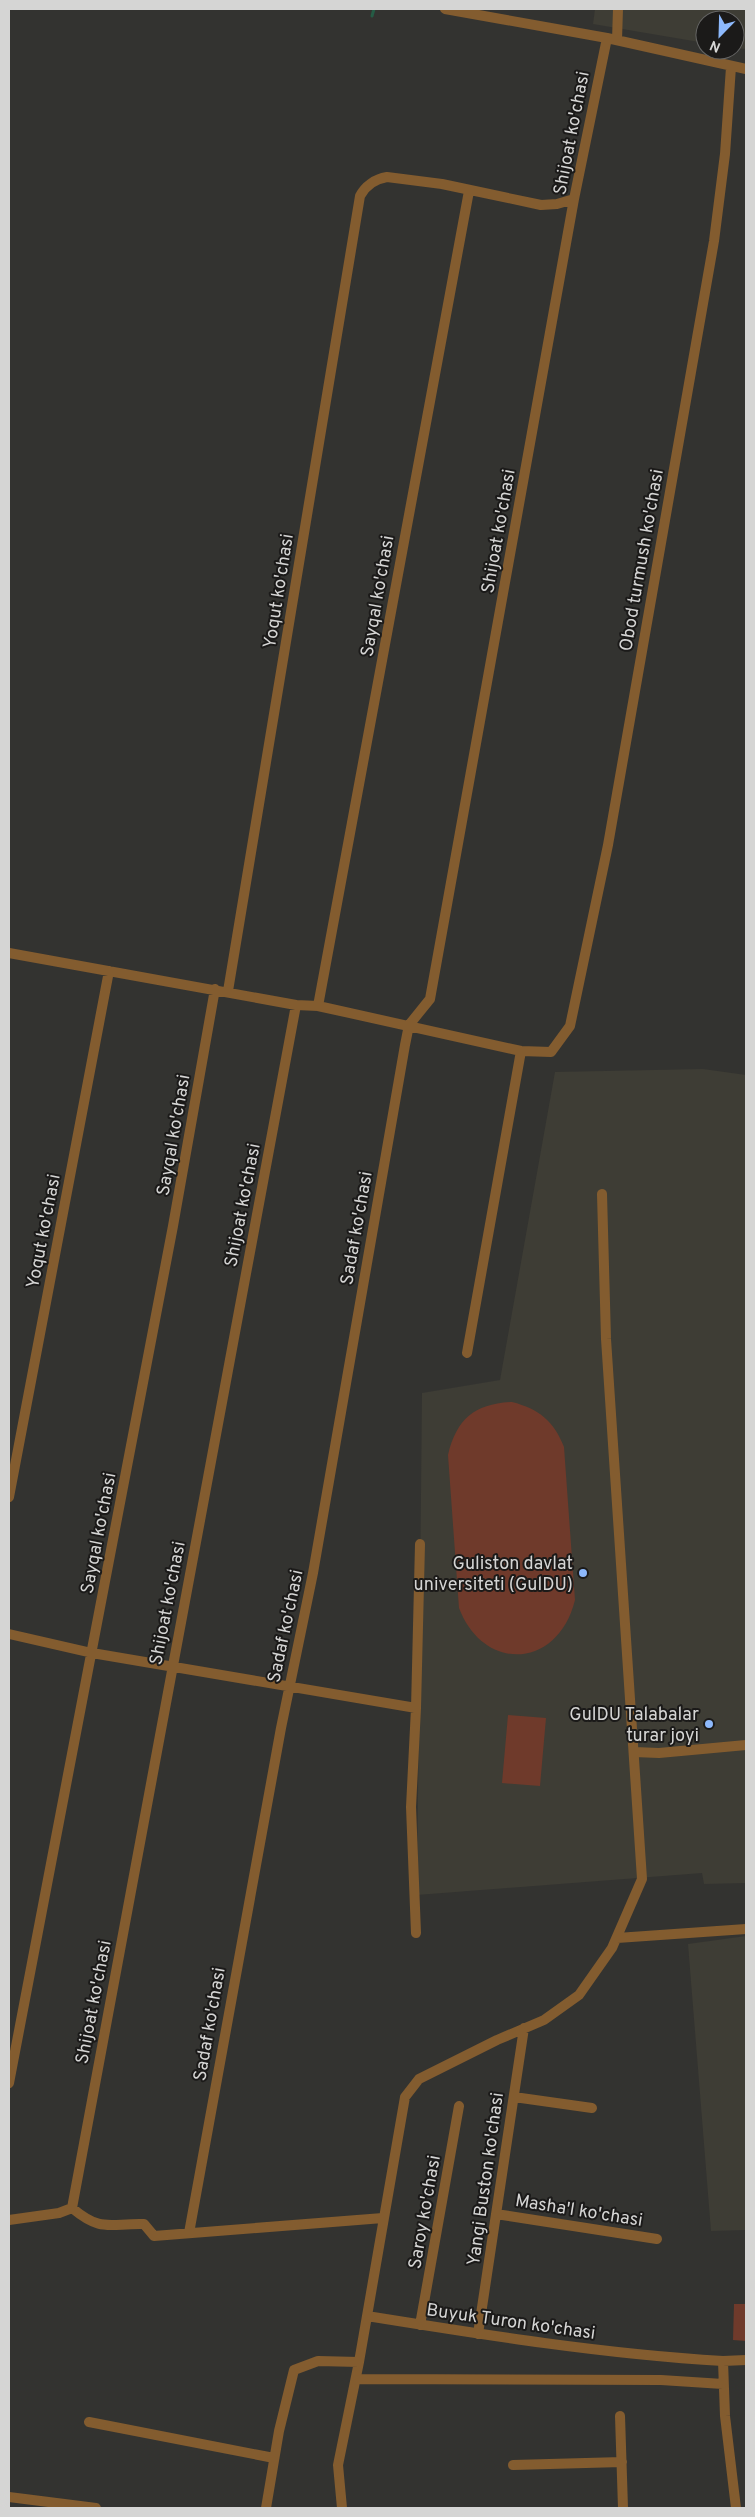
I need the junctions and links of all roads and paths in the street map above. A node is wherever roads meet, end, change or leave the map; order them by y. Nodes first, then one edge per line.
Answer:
1 (444, 9) edge
2 (618, 9) edge
3 (612, 39) junction
4 (731, 66) junction
5 (746, 69) edge
6 (469, 191) junction
7 (574, 199) junction
8 (9, 953) edge
9 (109, 971) junction
10 (215, 989) junction
11 (228, 992) junction
12 (296, 1005) junction
13 (318, 1006) junction
14 (410, 1025) junction
15 (521, 1051) junction
16 (602, 1194) dead end
17 (466, 1353) dead end
18 (9, 1497) edge
19 (420, 1544) dead end
20 (9, 1634) edge
21 (92, 1653) junction
22 (172, 1667) junction
23 (289, 1687) junction
24 (416, 1708) junction
25 (746, 1745) edge
26 (634, 1752) junction
27 (746, 1929) edge
28 (416, 1933) dead end
29 (617, 1938) junction
30 (524, 2028) junction
31 (9, 2083) edge
32 (514, 2097) junction
33 (459, 2106) dead end
34 (592, 2108) dead end
35 (72, 2208) junction
36 (496, 2214) junction
37 (383, 2218) junction
38 (9, 2220) edge
39 (189, 2233) junction
40 (657, 2239) dead end
41 (367, 2316) junction
42 (420, 2325) junction
43 (478, 2334) junction
44 (746, 2360) edge
45 (723, 2361) junction
46 (360, 2362) junction
47 (356, 2379) junction
48 (723, 2384) junction
49 (620, 2416) dead end
50 (88, 2422) dead end
51 (274, 2458) junction
52 (622, 2462) junction
53 (513, 2465) dead end
54 (9, 2498) edge
55 (96, 2508) edge
56 (266, 2508) edge
57 (342, 2508) edge
58 (623, 2508) edge
59 (736, 2508) edge

1 - 3 street
2 - 3 street, Shijoat ko'chasi
3 - 4 street
3 - 7 street, Shijoat ko'chasi
4 - 5 street
4 - 15 street, Obod turmush ko'chasi
6 - 7 street
6 - 11 street, Yoqut ko'chasi
6 - 13 street, Sayqal ko'chasi
7 - 14 street, Shijoat ko'chasi
8 - 9 street
9 - 10 street
9 - 18 street, Yoqut ko'chasi
10 - 11 street
10 - 21 street, Sayqal ko'chasi
11 - 12 street
12 - 13 street
12 - 22 street, Shijoat ko'chasi
13 - 14 street
14 - 15 street
14 - 23 street, Sadaf ko'chasi
15 - 17 street
16 - 26 street
19 - 24 street
20 - 21 street
21 - 22 street
21 - 31 street, Sayqal ko'chasi
22 - 23 street
22 - 35 street, Shijoat ko'chasi
23 - 24 street
23 - 39 street, Sadaf ko'chasi
24 - 28 street
25 - 26 street
26 - 29 street
27 - 29 street
29 - 30 street
30 - 32 street, Yangi Buston ko'chasi
30 - 37 street
32 - 34 street
32 - 36 street, Yangi Buston ko'chasi
33 - 42 street, Saroy ko'chasi
35 - 38 street
35 - 39 street
36 - 40 street, Masha'l ko'chasi
36 - 43 street, Yangi Buston ko'chasi
37 - 39 street
37 - 41 street
41 - 42 street, Buyuk Turon ko'chasi
41 - 46 street
42 - 43 street, Buyuk Turon ko'chasi
43 - 45 street, Buyuk Turon ko'chasi
44 - 45 street, Buyuk Turon ko'chasi
45 - 48 street
46 - 47 street
46 - 51 street
47 - 48 street
47 - 57 street
48 - 59 street
49 - 52 street
50 - 51 street
51 - 56 street
52 - 53 street
52 - 58 street
54 - 55 street

